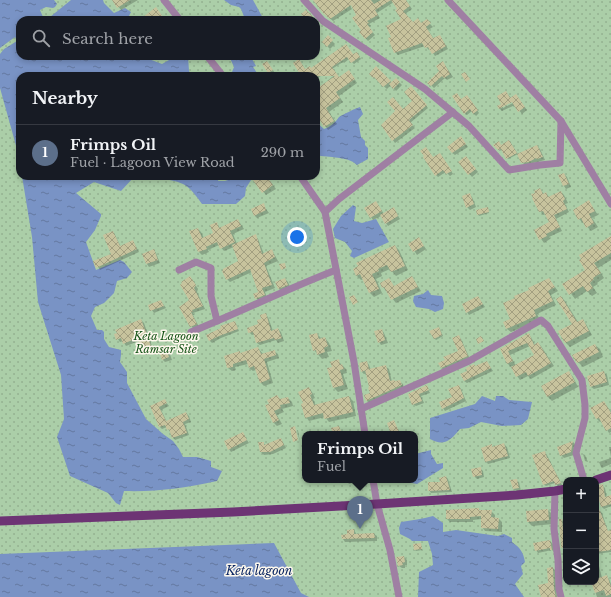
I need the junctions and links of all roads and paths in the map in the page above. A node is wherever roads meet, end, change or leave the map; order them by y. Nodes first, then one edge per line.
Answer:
1 (164, 0) edge
2 (304, 0) edge
3 (448, 0) edge
4 (177, 16) edge
5 (318, 16) edge
6 (320, 18) edge
7 (210, 60) edge
8 (220, 72) edge
9 (453, 112) junction
10 (561, 121) junction
11 (303, 180) edge
12 (611, 204) edge
13 (325, 212) junction
14 (179, 270) dead end
15 (336, 270) junction
16 (217, 321) junction
17 (192, 332) dead end
18 (361, 409) junction
19 (365, 431) edge
20 (611, 475) edge
21 (583, 477) edge
22 (599, 479) edge
23 (374, 483) edge
24 (563, 490) edge
25 (555, 491) junction
26 (377, 504) junction
27 (0, 521) edge
28 (399, 597) edge
29 (561, 597) edge

1 - 4 street
2 - 5 street
3 - 10 street
6 - 9 street
7 - 8 street
9 - 10 street
9 - 13 street
10 - 12 street
11 - 13 street
13 - 15 street
14 - 16 street
15 - 16 street
15 - 18 street
16 - 17 street
18 - 19 street
18 - 21 street
20 - 22 main road
23 - 26 street
24 - 25 main road
25 - 26 main road
25 - 29 street
26 - 27 main road
26 - 28 street

